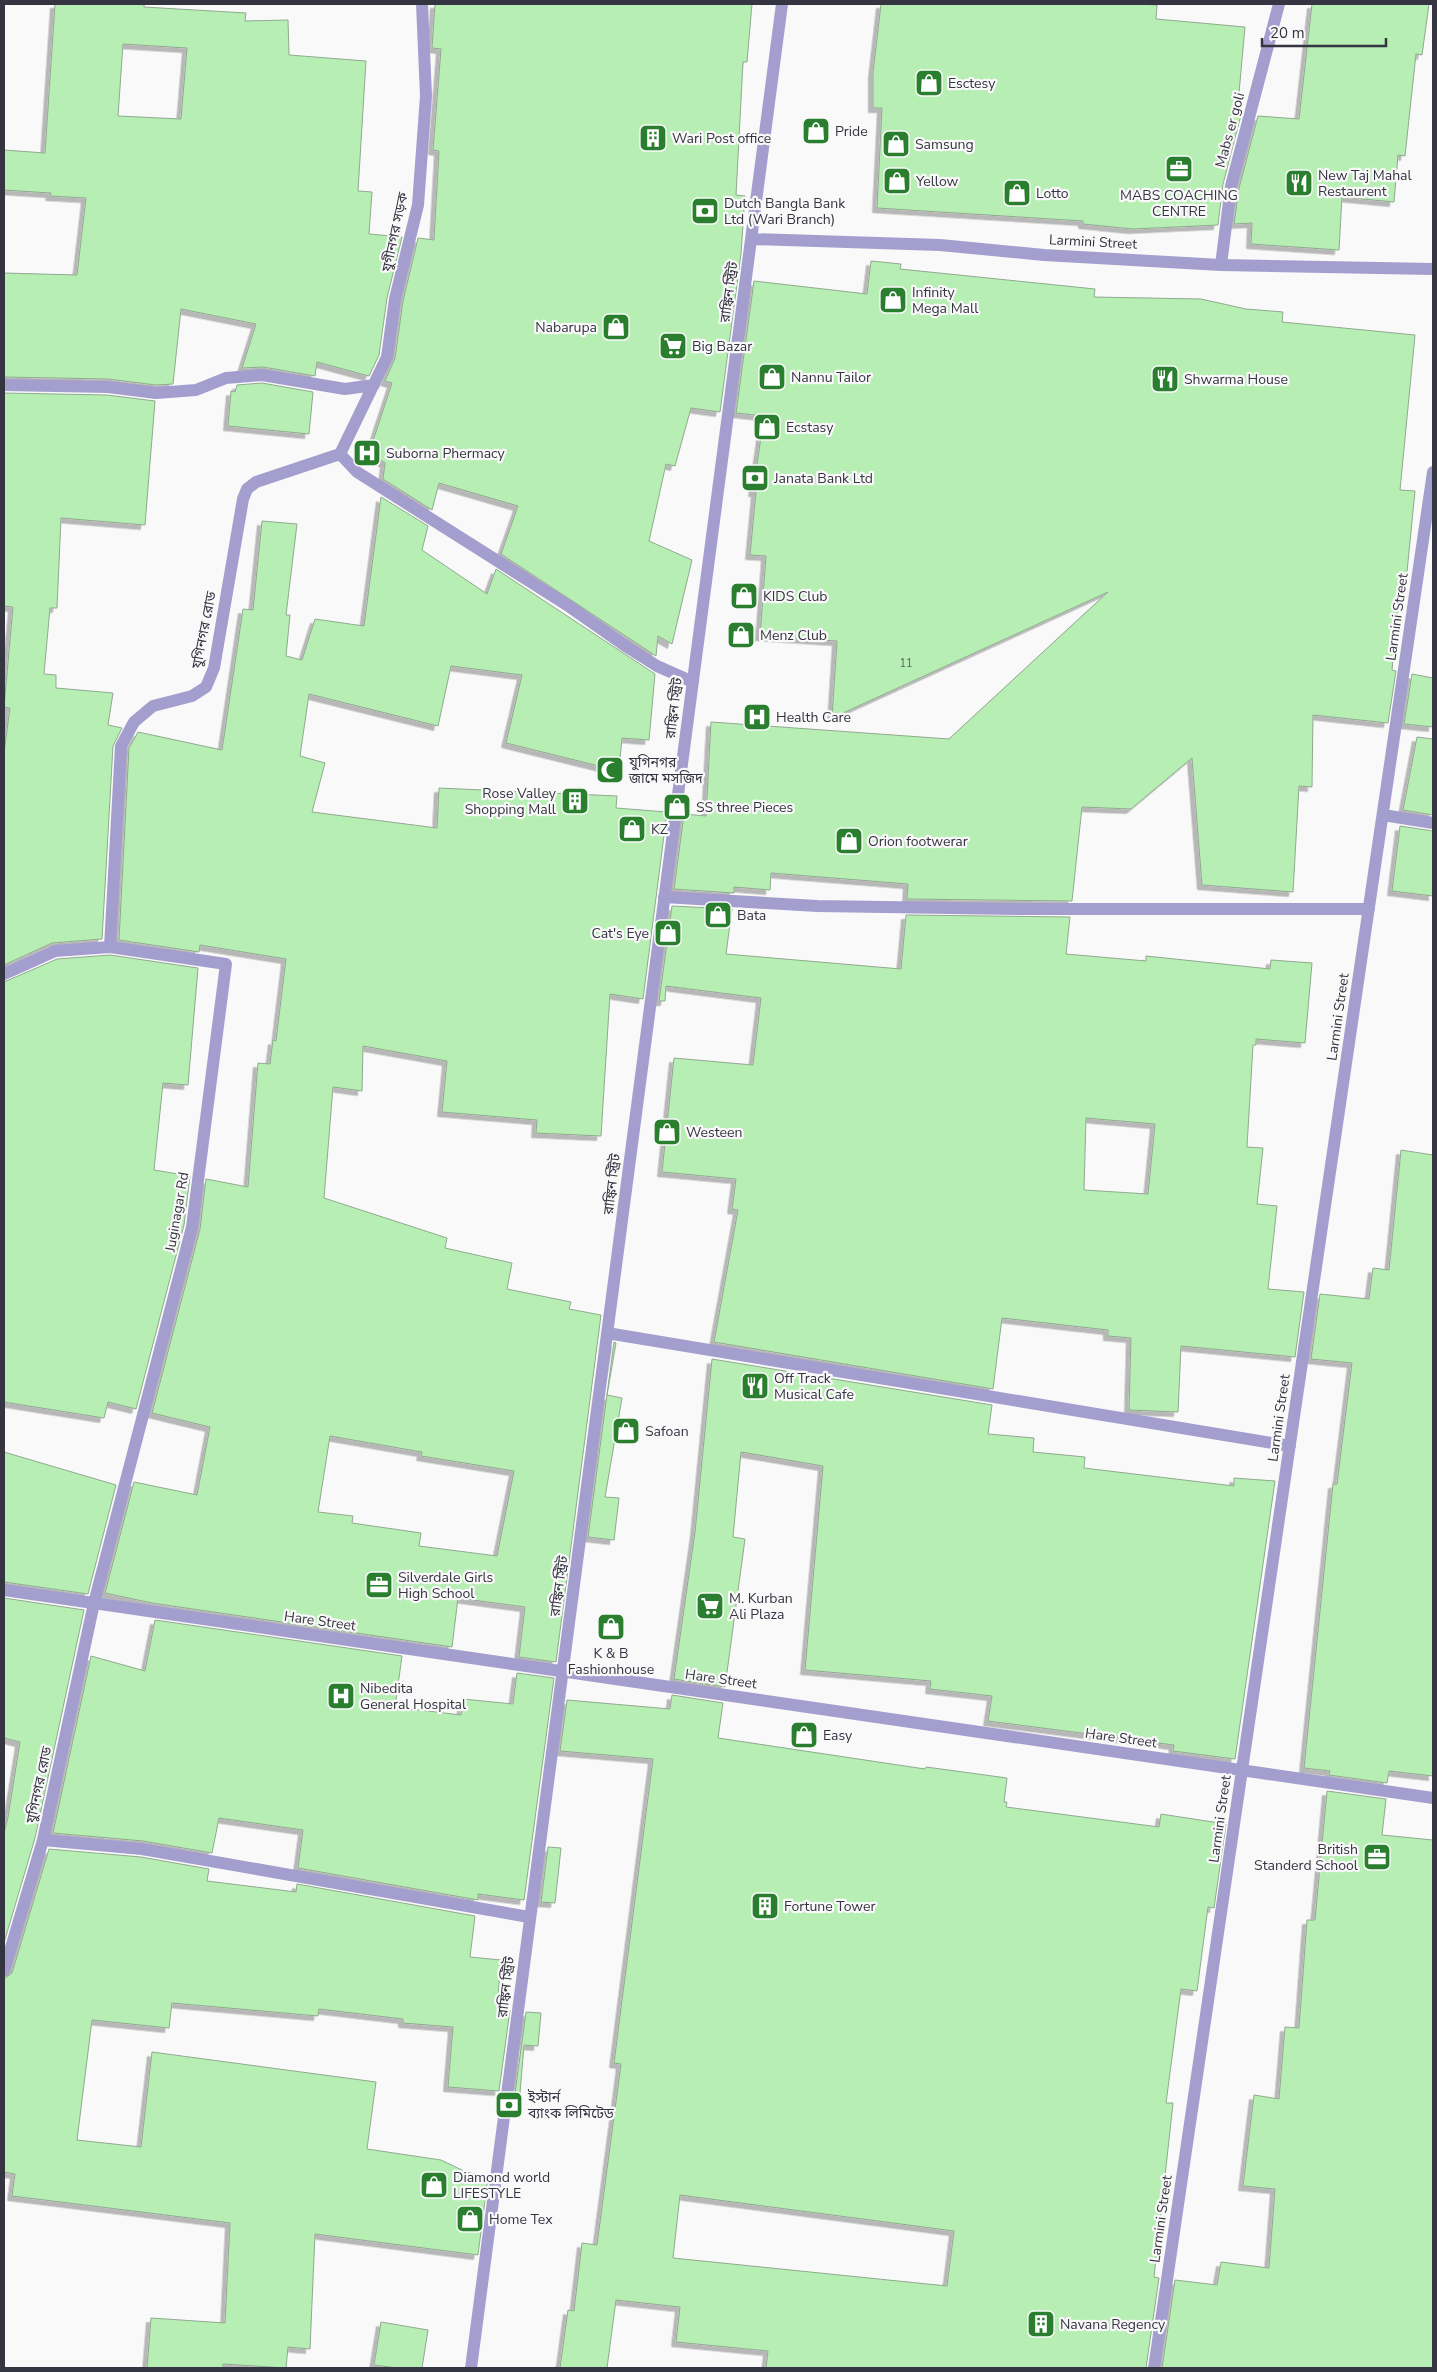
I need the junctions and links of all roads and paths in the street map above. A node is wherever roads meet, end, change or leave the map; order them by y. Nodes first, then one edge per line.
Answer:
1 (422, 4) edge
2 (782, 4) edge
3 (1279, 4) edge
4 (751, 239) junction
5 (1221, 265) junction
6 (1433, 270) edge
7 (4, 384) edge
8 (374, 385) junction
9 (340, 454) junction
10 (1433, 472) edge
11 (692, 682) junction
12 (1383, 815) junction
13 (1433, 823) edge
14 (664, 897) junction
15 (1369, 909) junction
16 (110, 947) junction
17 (4, 974) edge
18 (607, 1333) junction
19 (1290, 1446) junction
20 (4, 1590) edge
21 (94, 1603) junction
22 (562, 1672) junction
23 (1242, 1770) junction
24 (1433, 1798) edge
25 (43, 1840) junction
26 (530, 1914) junction
27 (4, 1971) edge
28 (471, 2368) edge
29 (1154, 2368) edge

1 - 8 street, যুগীনগর সড়ক
2 - 4 street, রাঙ্কিন স্ট্রিট
3 - 5 street, Mabs er goli
4 - 5 street, Larmini Street
4 - 11 street, রাঙ্কিন স্ট্রিট
5 - 6 street, Larmini Street
7 - 8 street
8 - 9 street, যুগীনগর সড়ক
9 - 11 street
9 - 16 street, যুগিনগর রোড
10 - 12 street, Larmini Street
11 - 14 street, রাঙ্কিন স্ট্রিট
12 - 13 street
12 - 15 street, Larmini Street
14 - 15 street
14 - 18 street, রাঙ্কিন স্ট্রিট
15 - 19 street, Larmini Street
16 - 17 street
16 - 21 street, Juginagar Rd
18 - 19 street
18 - 22 street, রাঙ্কিন স্ট্রিট
19 - 23 street, Larmini Street
20 - 21 street, Hare Street
21 - 22 street, Hare Street
21 - 25 street, যুগিনগর রোড
22 - 23 street, Hare Street
22 - 26 street, রাঙ্কিন স্ট্রিট
23 - 24 street, Hare Street
23 - 29 street, Larmini Street
25 - 26 street
25 - 27 street, যুগিনগর রোড
26 - 28 street, রাঙ্কিন স্ট্রিট

